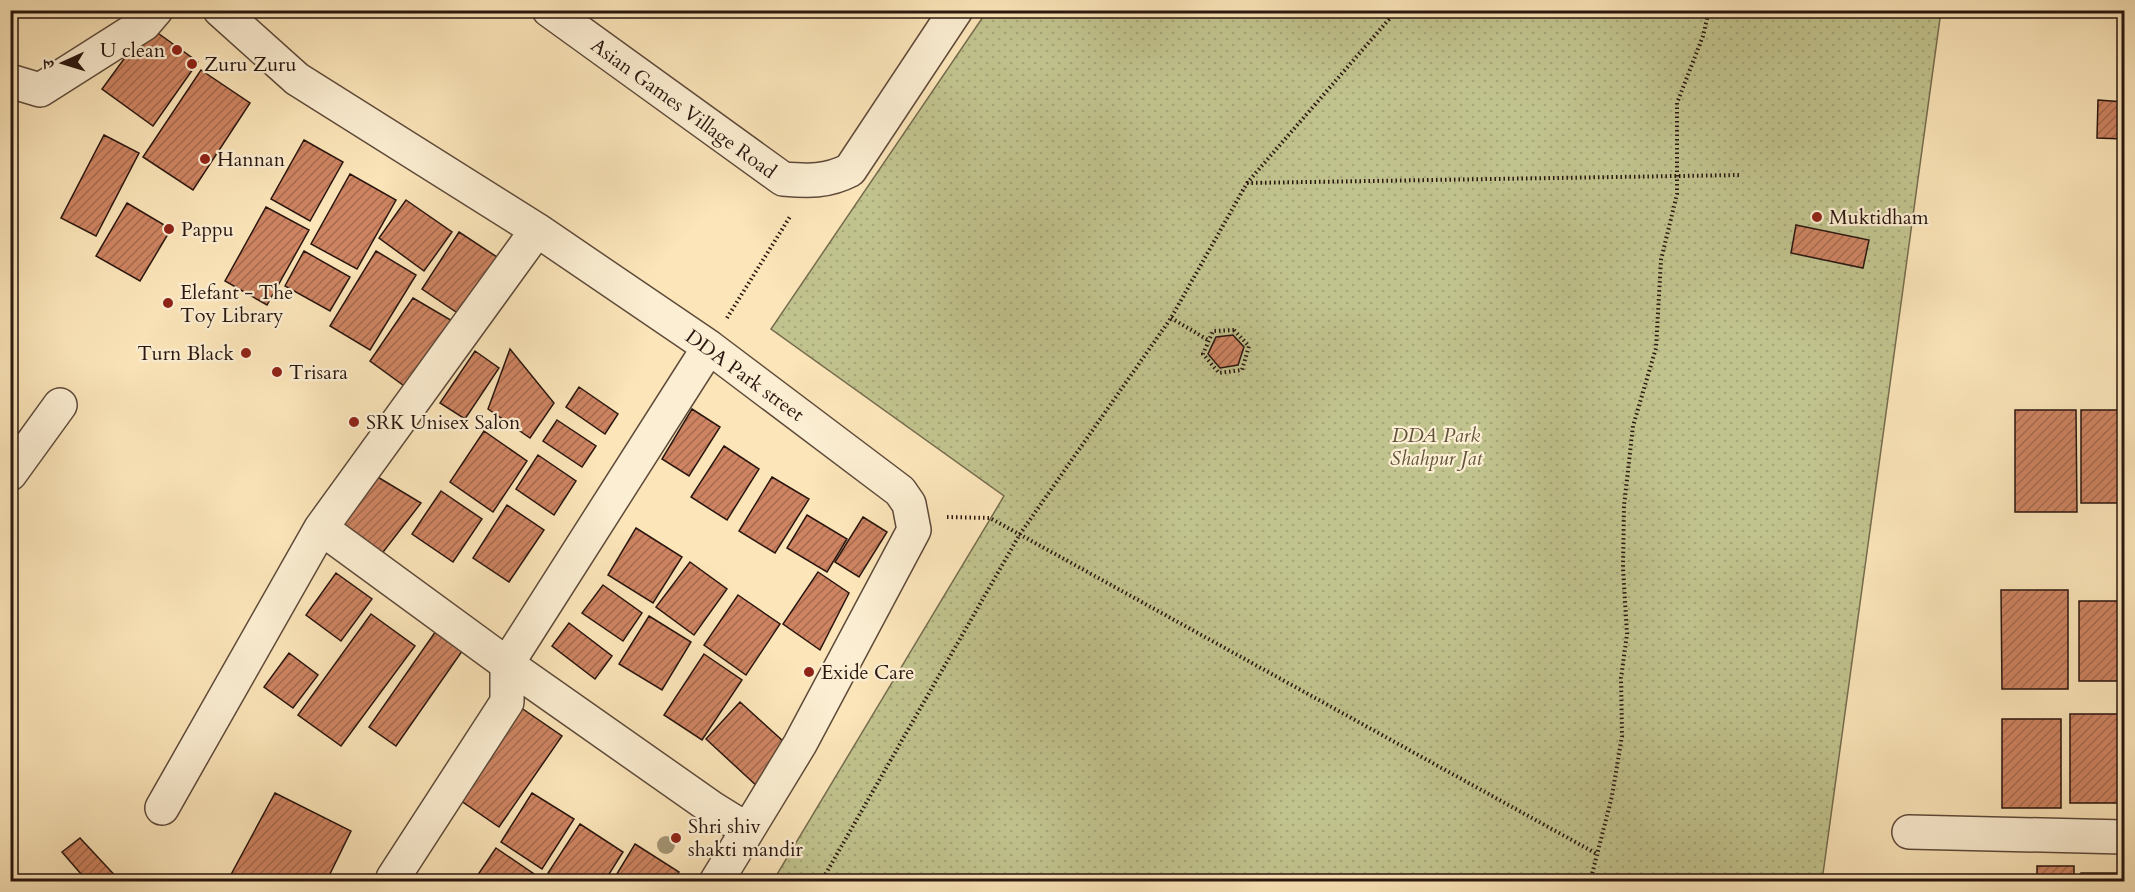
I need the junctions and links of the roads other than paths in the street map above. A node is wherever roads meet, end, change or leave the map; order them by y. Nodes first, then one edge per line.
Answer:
1 (156, 10) edge
2 (220, 10) edge
3 (549, 10) edge
4 (956, 10) edge
5 (10, 81) edge
6 (537, 230) junction
7 (718, 334) junction
8 (60, 405) dead end
9 (10, 474) edge
10 (321, 528) junction
11 (507, 664) junction
12 (162, 808) dead end
13 (746, 829) junction
14 (1909, 832) dead end
15 (2124, 837) edge
16 (393, 878) dead end
17 (716, 882) edge

1 - 5 street
2 - 6 street, DDA Park street
3 - 4 street, Asian Games Village Road
6 - 7 street, DDA Park street
6 - 10 street
7 - 11 street
7 - 13 street, DDA Park street
8 - 9 street
10 - 11 street
10 - 12 street
11 - 13 street
11 - 16 street
13 - 17 street
14 - 15 street

